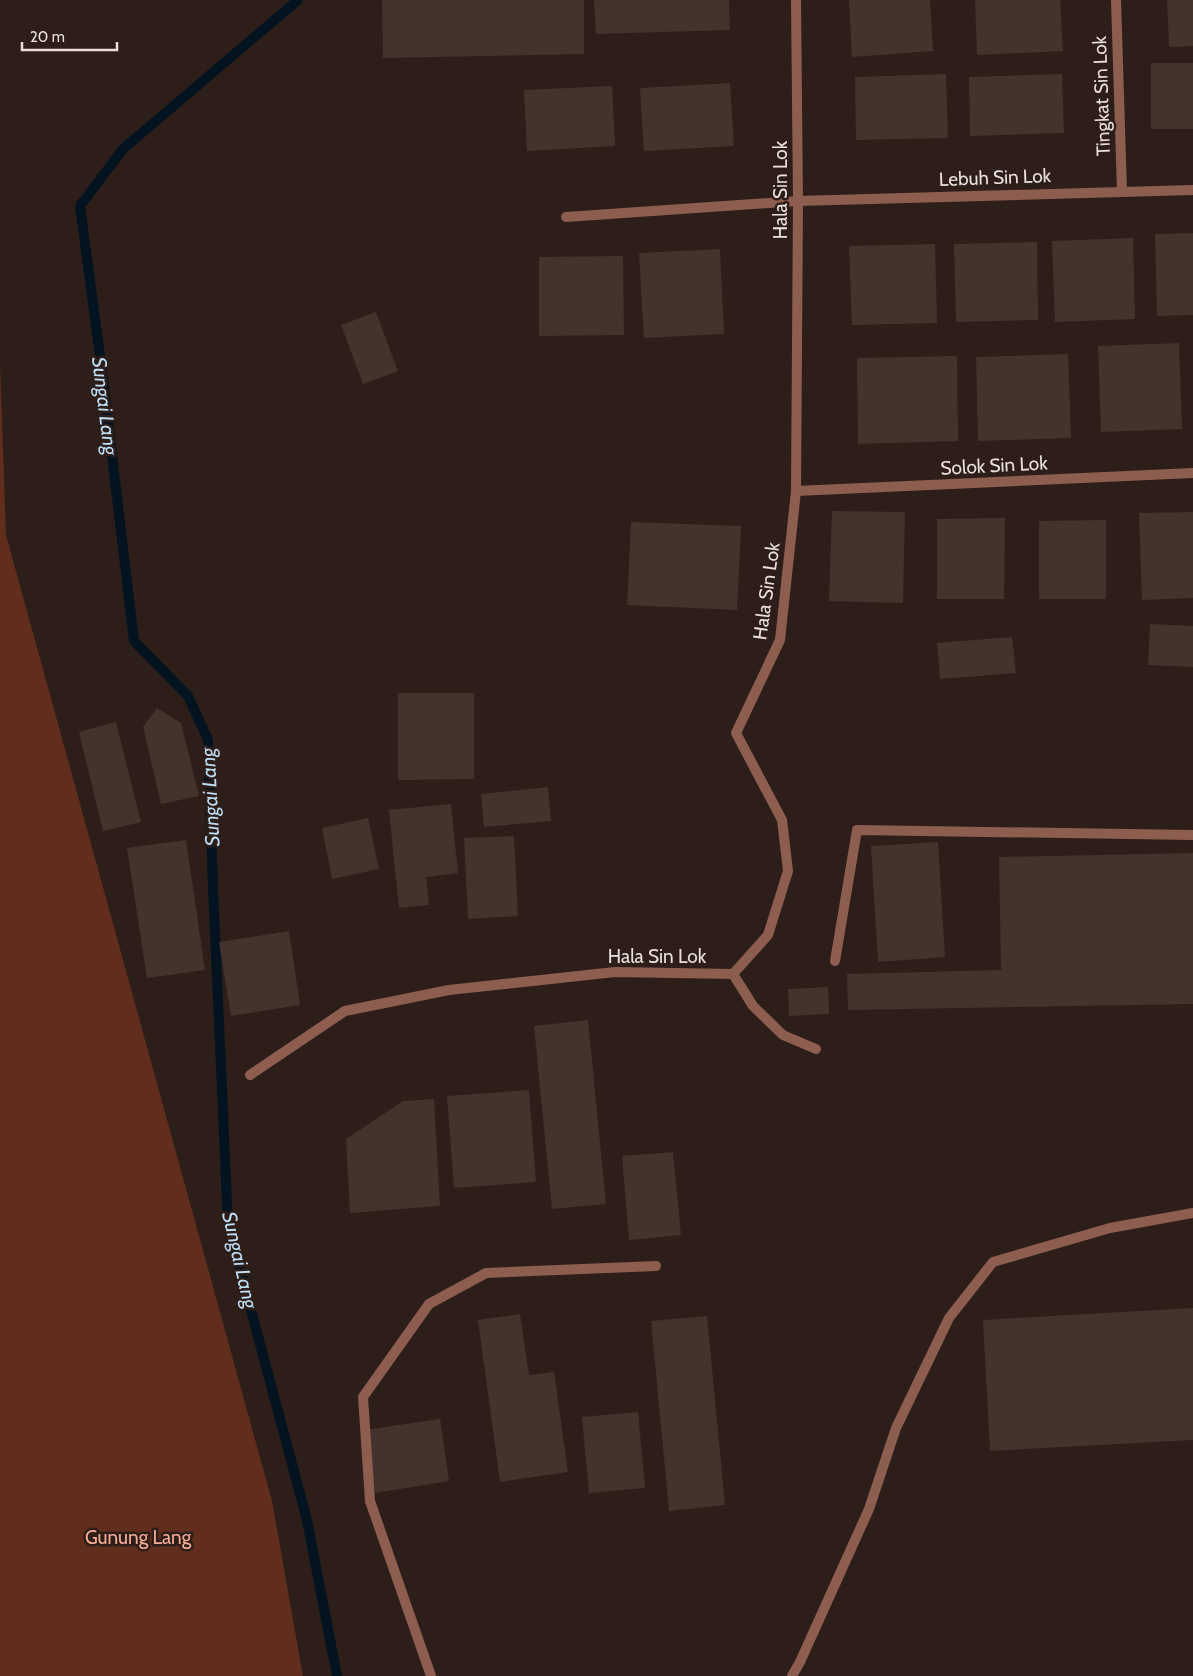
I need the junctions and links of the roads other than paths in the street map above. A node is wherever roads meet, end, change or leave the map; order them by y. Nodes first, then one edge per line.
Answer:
1 (796, 0) edge
2 (1116, 0) edge
3 (1193, 190) edge
4 (1122, 191) junction
5 (798, 201) junction
6 (566, 217) dead end
7 (1193, 473) edge
8 (796, 491) junction
9 (1193, 835) edge
10 (835, 961) dead end
11 (733, 974) junction
12 (816, 1049) dead end
13 (250, 1075) dead end
14 (1193, 1213) edge
15 (656, 1266) dead end
16 (431, 1676) edge
17 (792, 1676) edge

1 - 5 street, Hala Sin Lok
2 - 4 street, Tingkat Sin Lok
3 - 4 street, Lebuh Sin Lok
4 - 5 street, Lebuh Sin Lok
5 - 6 street, Lebuh Sin Lok
5 - 8 street, Hala Sin Lok
7 - 8 street, Solok Sin Lok
8 - 11 street, Hala Sin Lok
9 - 10 street
11 - 12 street
11 - 13 street, Hala Sin Lok
14 - 17 street
15 - 16 street

